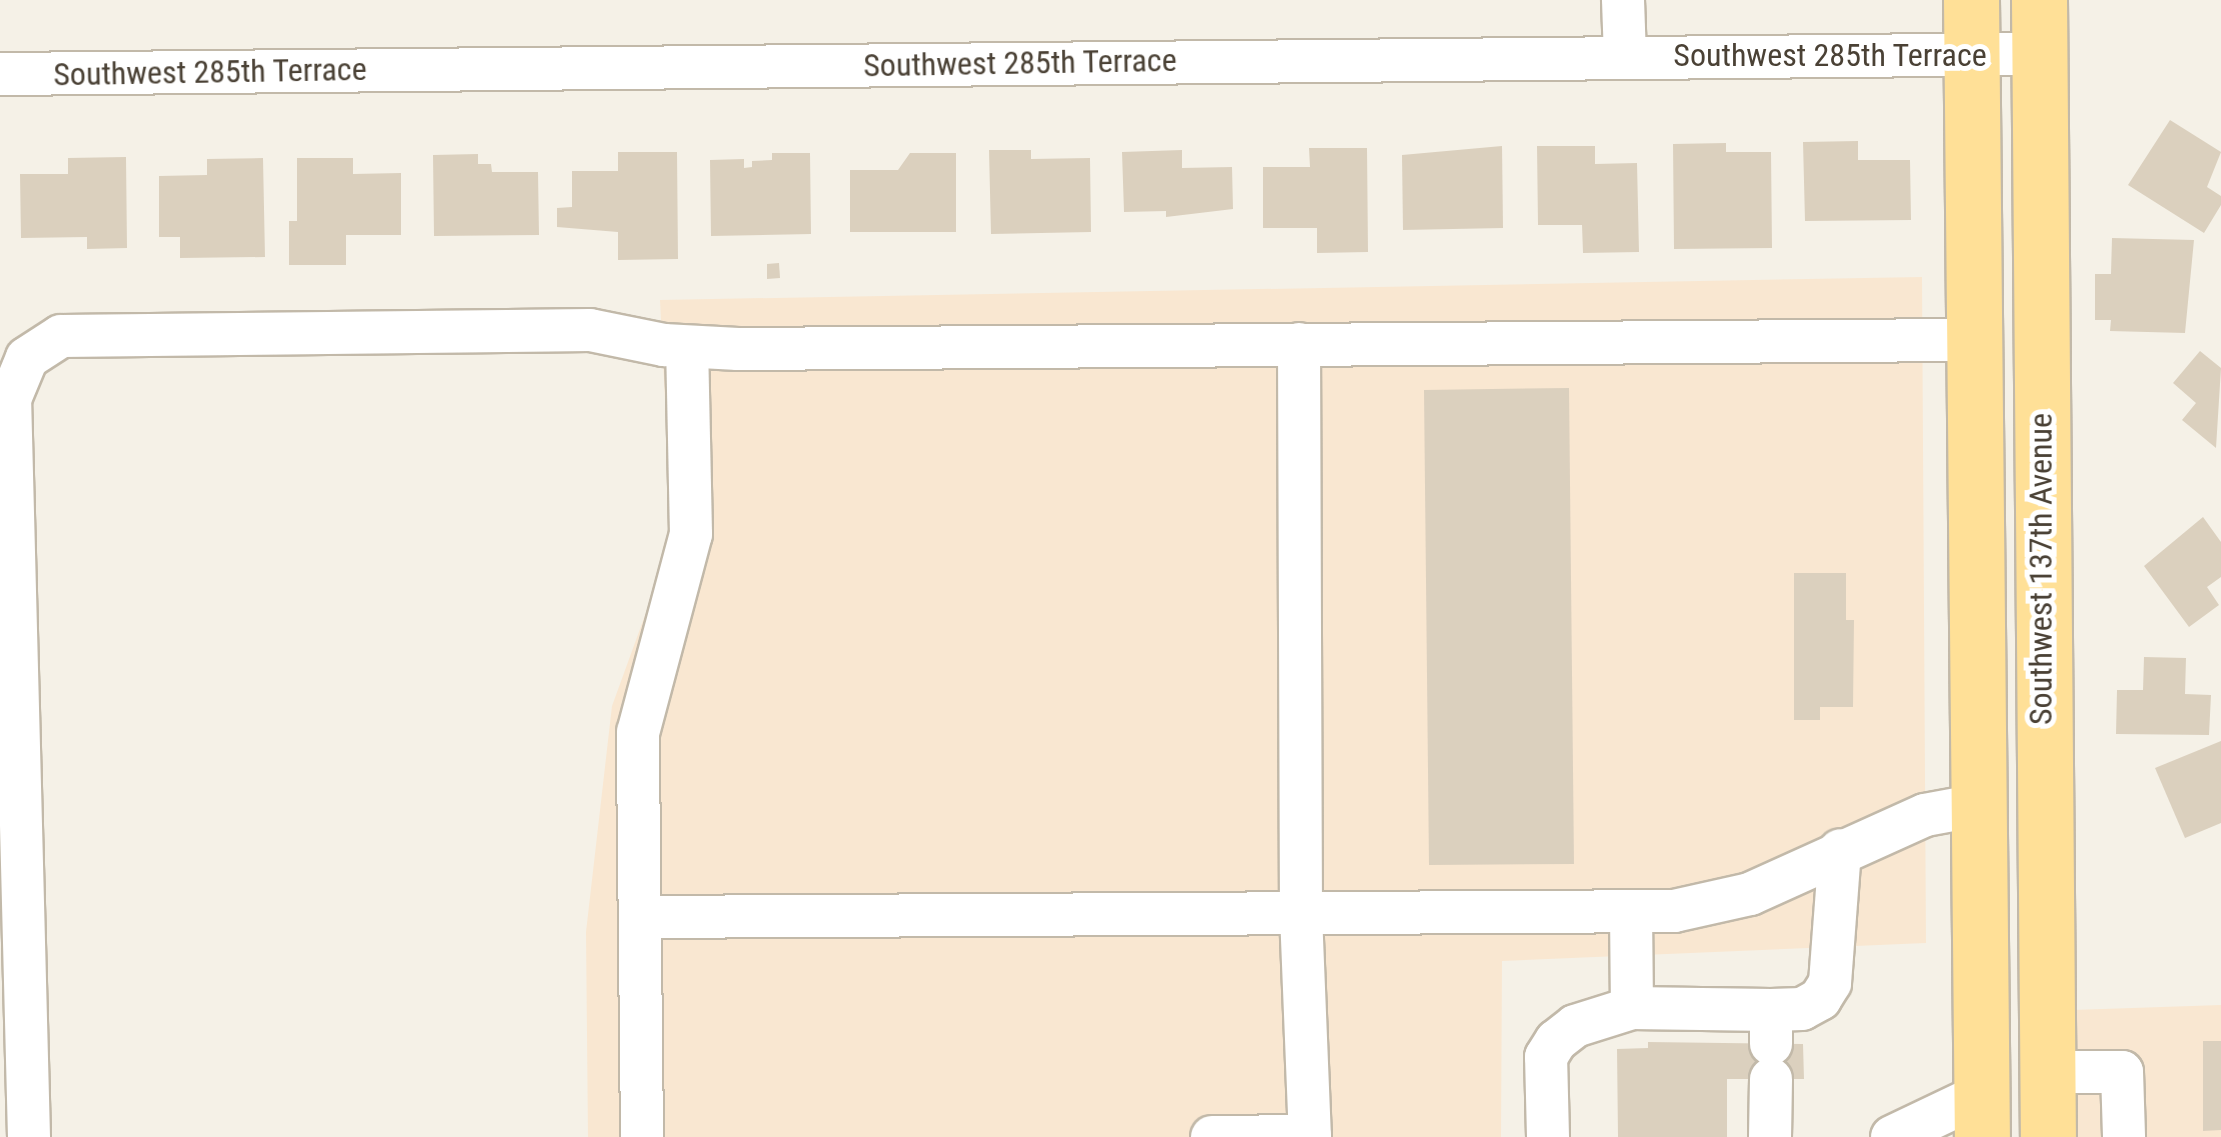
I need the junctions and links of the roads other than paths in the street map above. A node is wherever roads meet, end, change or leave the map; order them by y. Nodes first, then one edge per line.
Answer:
1 (1623, 0) edge
2 (1971, 0) edge
3 (2038, 0) edge
4 (1972, 54) junction
5 (2039, 54) junction
6 (1625, 57) junction
7 (0, 74) edge
8 (1974, 340) junction
9 (1299, 344) junction
10 (686, 348) junction
11 (2041, 804) junction
12 (1979, 805) junction
13 (1840, 850) junction
14 (1631, 913) junction
15 (1301, 914) junction
16 (640, 917) junction
17 (1632, 1008) junction
18 (1771, 1044) junction
19 (2046, 1072) junction
20 (1982, 1116) edge
21 (29, 1137) edge
22 (642, 1137) edge
23 (1212, 1137) edge
24 (1310, 1137) edge
25 (1548, 1137) edge
26 (1770, 1137) edge
27 (1892, 1137) edge
28 (2048, 1137) edge
29 (2124, 1137) edge

1 - 6 street
2 - 4 main road, Southwest 137th Avenue
3 - 5 main road, Southwest 137th Avenue
4 - 5 street, Southwest 285th Terrace
4 - 6 street, Southwest 285th Terrace
4 - 8 main road, Southwest 137th Avenue
5 - 11 main road, Southwest 137th Avenue
6 - 7 street, Southwest 285th Terrace
8 - 9 street
8 - 12 main road, Southwest 137th Avenue
9 - 10 street
9 - 15 street
10 - 16 street
10 - 21 street
11 - 12 main road
11 - 19 main road, Southwest 137th Avenue
12 - 13 street
12 - 20 main road, Southwest 137th Avenue
13 - 14 street
13 - 18 street
14 - 15 street
14 - 17 street
15 - 16 street
15 - 24 street
16 - 22 street
17 - 18 street
17 - 25 street
18 - 26 street
19 - 28 main road, Southwest 137th Avenue
19 - 29 street
20 - 27 street
23 - 24 street

